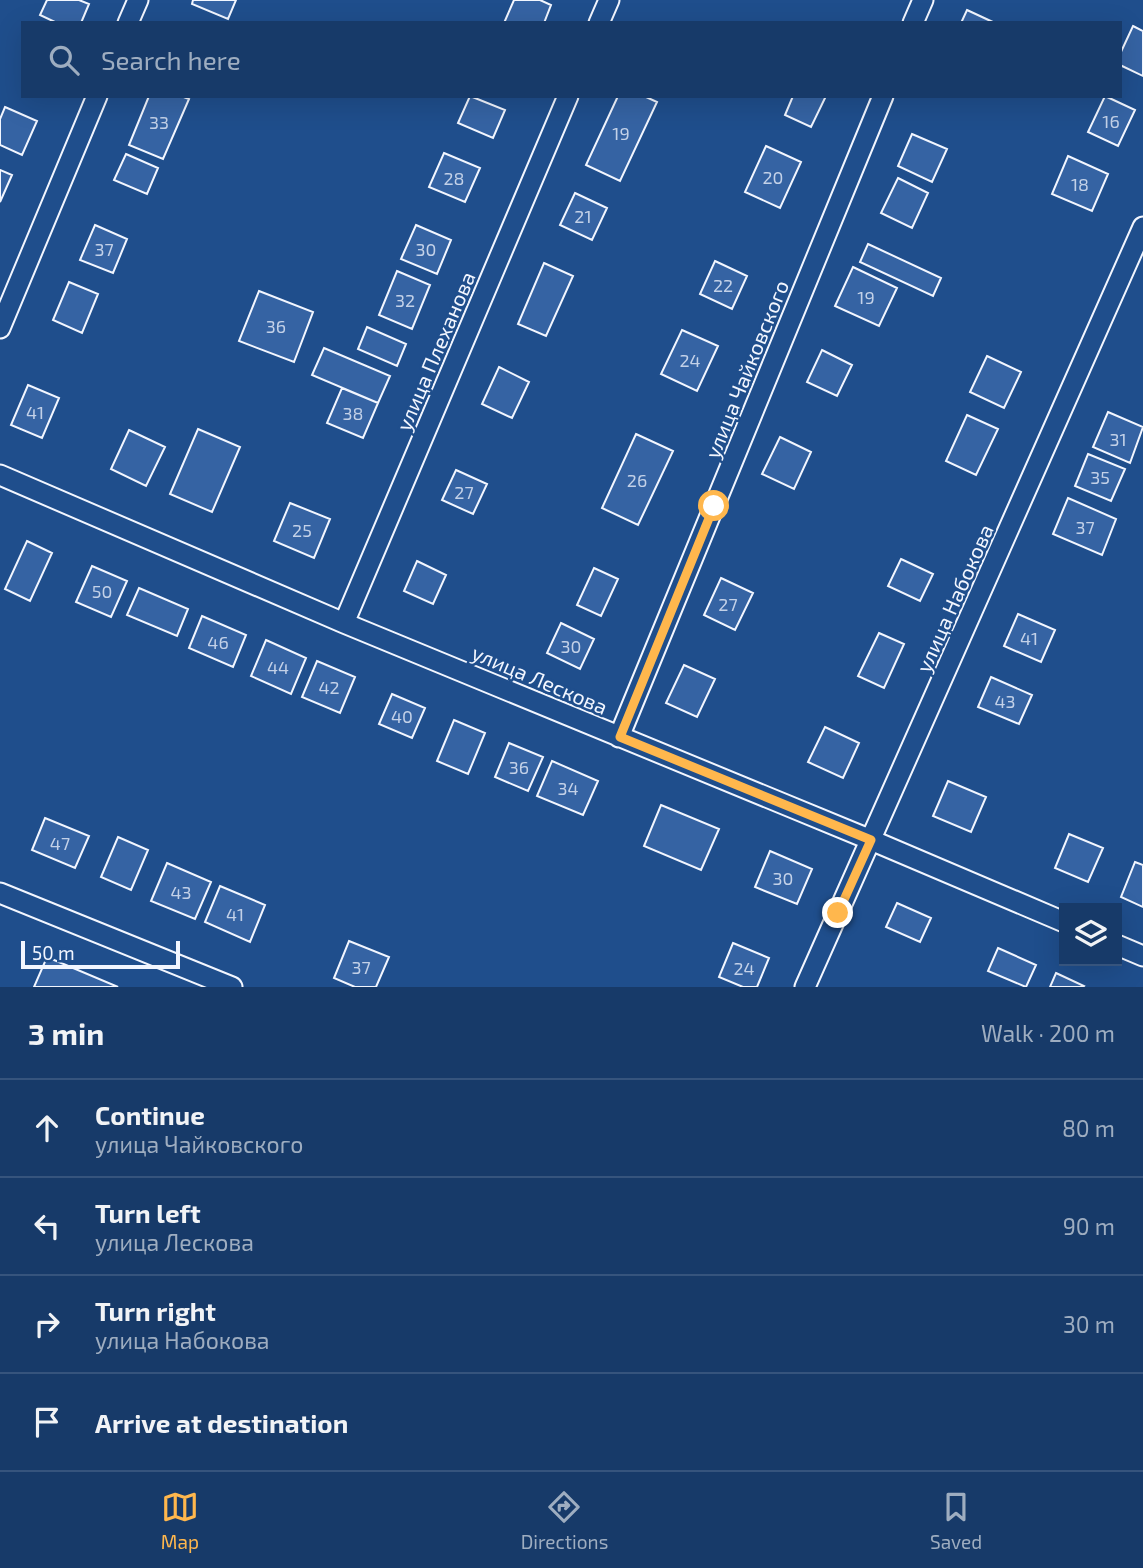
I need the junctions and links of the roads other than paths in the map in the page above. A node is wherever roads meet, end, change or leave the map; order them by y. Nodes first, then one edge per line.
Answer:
1 (138, 0) edge
2 (609, 0) edge
3 (923, 0) edge
4 (129, 21) edge
5 (600, 21) edge
6 (915, 21) edge
7 (96, 98) edge
8 (567, 98) edge
9 (882, 98) edge
10 (1143, 227) edge
11 (0, 328) edge
12 (0, 475) edge
13 (344, 623) junction
14 (620, 737) junction
15 (871, 840) junction
16 (0, 893) edge
17 (1059, 920) edge
18 (1122, 947) edge
19 (1143, 956) edge
20 (232, 987) edge
21 (805, 987) edge

1 - 4 street
2 - 5 street
3 - 6 street
7 - 11 street
8 - 13 street, улица Плеханова
9 - 14 street, улица Чайковского
10 - 15 street, улица Набокова
12 - 13 street, улица Лескова
13 - 14 street, улица Лескова
14 - 15 street, улица Лескова
15 - 17 street, улица Лескова
15 - 21 street, улица Набокова
16 - 20 street
18 - 19 street

